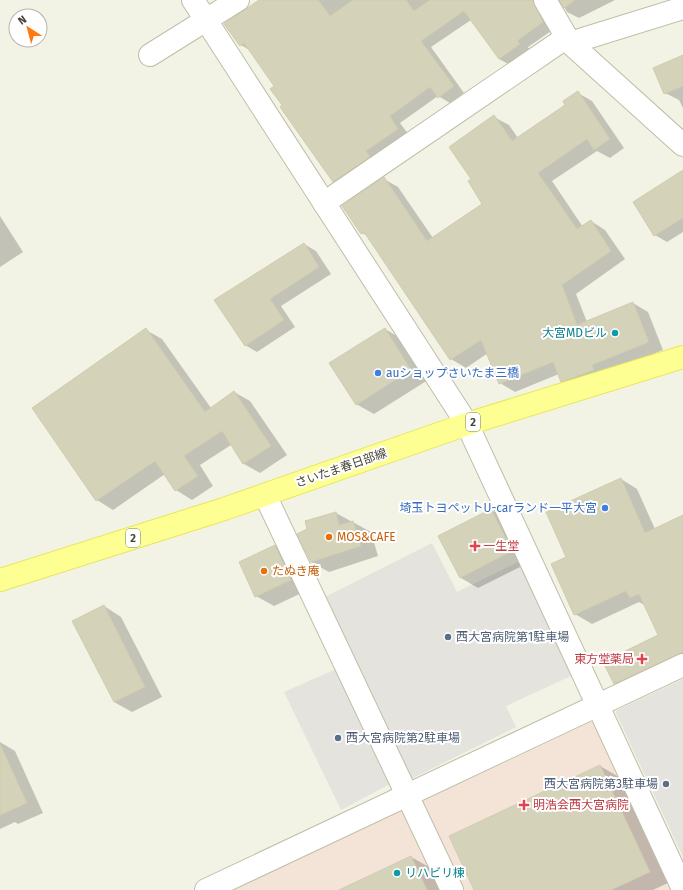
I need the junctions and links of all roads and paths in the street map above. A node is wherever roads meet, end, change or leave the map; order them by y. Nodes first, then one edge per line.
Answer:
1 (193, 0) edge
2 (238, 0) edge
3 (545, 0) edge
4 (683, 8) edge
5 (206, 21) junction
6 (569, 40) junction
7 (150, 55) dead end
8 (683, 145) edge
9 (324, 202) junction
10 (683, 357) edge
11 (467, 424) junction
12 (265, 495) junction
13 (0, 580) edge
14 (683, 665) edge
15 (598, 706) junction
16 (408, 795) junction
17 (683, 889) edge
18 (206, 890) edge
19 (452, 890) edge

1 - 5 street
2 - 5 street
3 - 6 street
4 - 6 street
5 - 7 street
5 - 9 street
6 - 8 street
6 - 9 street
9 - 11 street
10 - 11 main road, さいたま春日部線 / 2
11 - 12 main road, さいたま春日部線 / 2
11 - 15 street
12 - 13 main road, さいたま春日部線 / 2
12 - 16 street
14 - 15 street
15 - 16 street
15 - 17 street
16 - 18 street
16 - 19 street

